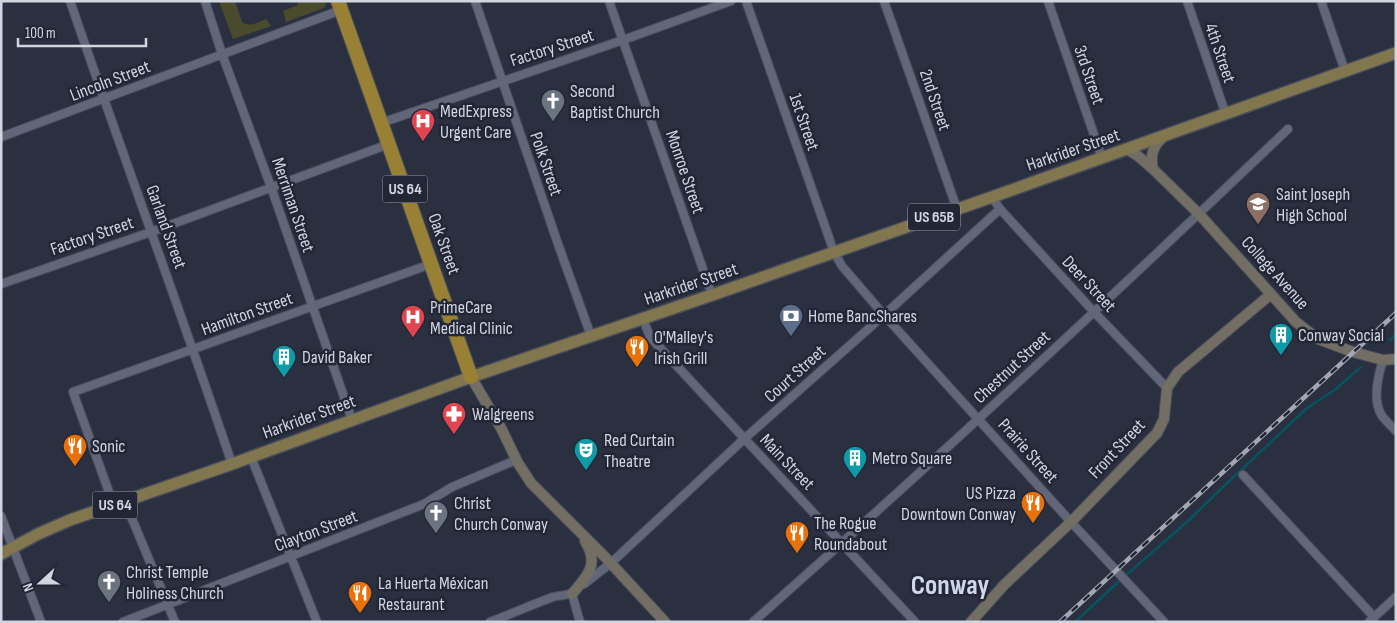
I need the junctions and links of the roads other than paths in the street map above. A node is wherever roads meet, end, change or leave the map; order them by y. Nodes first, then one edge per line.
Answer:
1 (70, 1) edge
2 (205, 1) edge
3 (475, 1) edge
4 (609, 1) edge
5 (731, 1) edge
6 (746, 1) edge
7 (884, 1) edge
8 (1048, 1) edge
9 (1187, 1) edge
10 (1321, 1) edge
11 (340, 6) edge
12 (623, 40) junction
13 (1396, 53) edge
14 (222, 54) junction
15 (1345, 71) junction
16 (502, 81) junction
17 (104, 100) junction
18 (1226, 115) junction
19 (381, 123) junction
20 (1288, 129) dead end
21 (1, 137) edge
22 (1163, 137) junction
23 (389, 144) junction
24 (1127, 149) junction
25 (1102, 158) junction
26 (1153, 169) junction
27 (271, 187) junction
28 (992, 197) junction
29 (957, 209) junction
30 (1000, 209) junction
31 (1199, 214) junction
32 (151, 232) junction
33 (834, 252) junction
34 (431, 264) junction
35 (1, 284) edge
36 (1271, 294) junction
37 (712, 295) junction
38 (312, 306) junction
39 (1094, 312) junction
40 (884, 315) junction
41 (643, 319) junction
42 (591, 336) junction
43 (193, 348) junction
44 (1396, 359) edge
45 (1383, 360) junction
46 (471, 377) junction
47 (1167, 388) junction
48 (978, 419) junction
49 (352, 420) junction
50 (1396, 431) edge
51 (744, 439) junction
52 (251, 457) junction
53 (516, 460) junction
54 (232, 464) junction
55 (1243, 475) dead end
56 (119, 504) junction
57 (1, 516) edge
58 (1071, 522) junction
59 (579, 532) junction
60 (843, 543) junction
61 (13, 548) junction
62 (1, 554) edge
63 (292, 556) junction
64 (611, 563) junction
65 (572, 594) junction
66 (1396, 597) edge
67 (168, 605) junction
68 (1161, 619) edge
69 (1371, 619) edge
70 (41, 622) edge
71 (123, 622) edge
72 (176, 622) edge
73 (317, 622) edge
74 (490, 622) edge
75 (580, 622) edge
76 (665, 622) edge
77 (754, 622) edge
78 (915, 622) edge
79 (970, 622) edge
80 (1152, 622) edge

1 - 17 street, Garland Street
2 - 14 street, Merriman Street
3 - 16 street, Polk Street
4 - 12 street, Monroe Street
5 - 12 street, Factory Street
6 - 33 street, 1st Street
7 - 29 street, 2nd Street
8 - 25 street, 3rd Street
9 - 18 street, 4th Street
10 - 15 street
11 - 14 street, Lincoln Street
11 - 19 highway, Oak Street / US 64
12 - 16 street, Factory Street
12 - 37 street, Monroe Street
13 - 15 main road, Harkrider Street / US 65B
14 - 17 street, Lincoln Street
14 - 27 street, Merriman Street
15 - 18 main road, Harkrider Street / US 65B
16 - 19 street, Factory Street
16 - 42 street, Polk Street
17 - 21 street, Lincoln Street
17 - 32 street, Garland Street
18 - 22 main road, Harkrider Street / US 65B
19 - 23 highway, Oak Street / US 64
20 - 31 street, Chestnut Street
22 - 24 main road, Harkrider Street / US 65B
22 - 26 street
23 - 27 street, Factory Street
23 - 34 highway, Oak Street / US 64
24 - 25 main road, Harkrider Street / US 65B
24 - 26 street, College Avenue
25 - 28 main road, Harkrider Street / US 65B
26 - 31 street, College Avenue
27 - 32 street, Factory Street
27 - 38 street, Merriman Street
28 - 29 main road, Harkrider Street / US 65B
28 - 30 street, Deer Street
29 - 33 main road, Harkrider Street / US 65B
30 - 39 street, Deer Street
30 - 40 street, Court Street
31 - 36 street, College Avenue
31 - 39 street, Chestnut Street
32 - 35 street, Factory Street
32 - 43 street, Garland Street
33 - 37 main road, Harkrider Street / US 65B
33 - 40 street, Prairie Street
34 - 38 street, Hamilton Street
34 - 46 highway, Oak Street / US 64
36 - 45 street, College Avenue
36 - 47 street
37 - 41 main road, Harkrider Street / US 65B
38 - 43 street, Hamilton Street
38 - 49 street, Merriman Street
39 - 47 street, Deer Street
39 - 48 street, Chestnut Street
40 - 48 street, Prairie Street
40 - 51 street, Court Street
41 - 42 main road, Harkrider Street / US 65B
41 - 51 street, Main Street
42 - 46 main road, Harkrider Street / US 65B
43 - 54 street, Garland Street
43 - 56 street, Hamilton Street
44 - 45 street, College Avenue
45 - 50 street
46 - 49 main road, Harkrider Street / US 64
46 - 53 street, Oak Street
47 - 58 street, Front Street
48 - 58 street, Prairie Street
48 - 60 street, Chestnut Street
49 - 52 main road, Harkrider Street / US 64
51 - 60 street, Main Street
51 - 64 street, Court Street
52 - 54 main road, Harkrider Street / US 64
52 - 63 street
53 - 59 street, Oak Street
53 - 63 street, Clayton Street
54 - 56 main road, Harkrider Street / US 64
55 - 69 street
56 - 61 main road, Harkrider Street / US 64
56 - 67 street
57 - 61 street
58 - 68 street, Prairie Street
58 - 79 street, Front Street
59 - 64 street, Oak Street
59 - 65 street, Oak Street
60 - 77 street, Chestnut Street
60 - 78 street, Main Street
61 - 62 main road, Harkrider Street / US 64
61 - 70 street
63 - 67 street, Clayton Street
63 - 73 street
64 - 65 street, Court Street
64 - 76 street, Oak Street
65 - 74 street
65 - 75 street
66 - 69 street
67 - 71 street, Clayton Street
67 - 72 street
68 - 80 street

